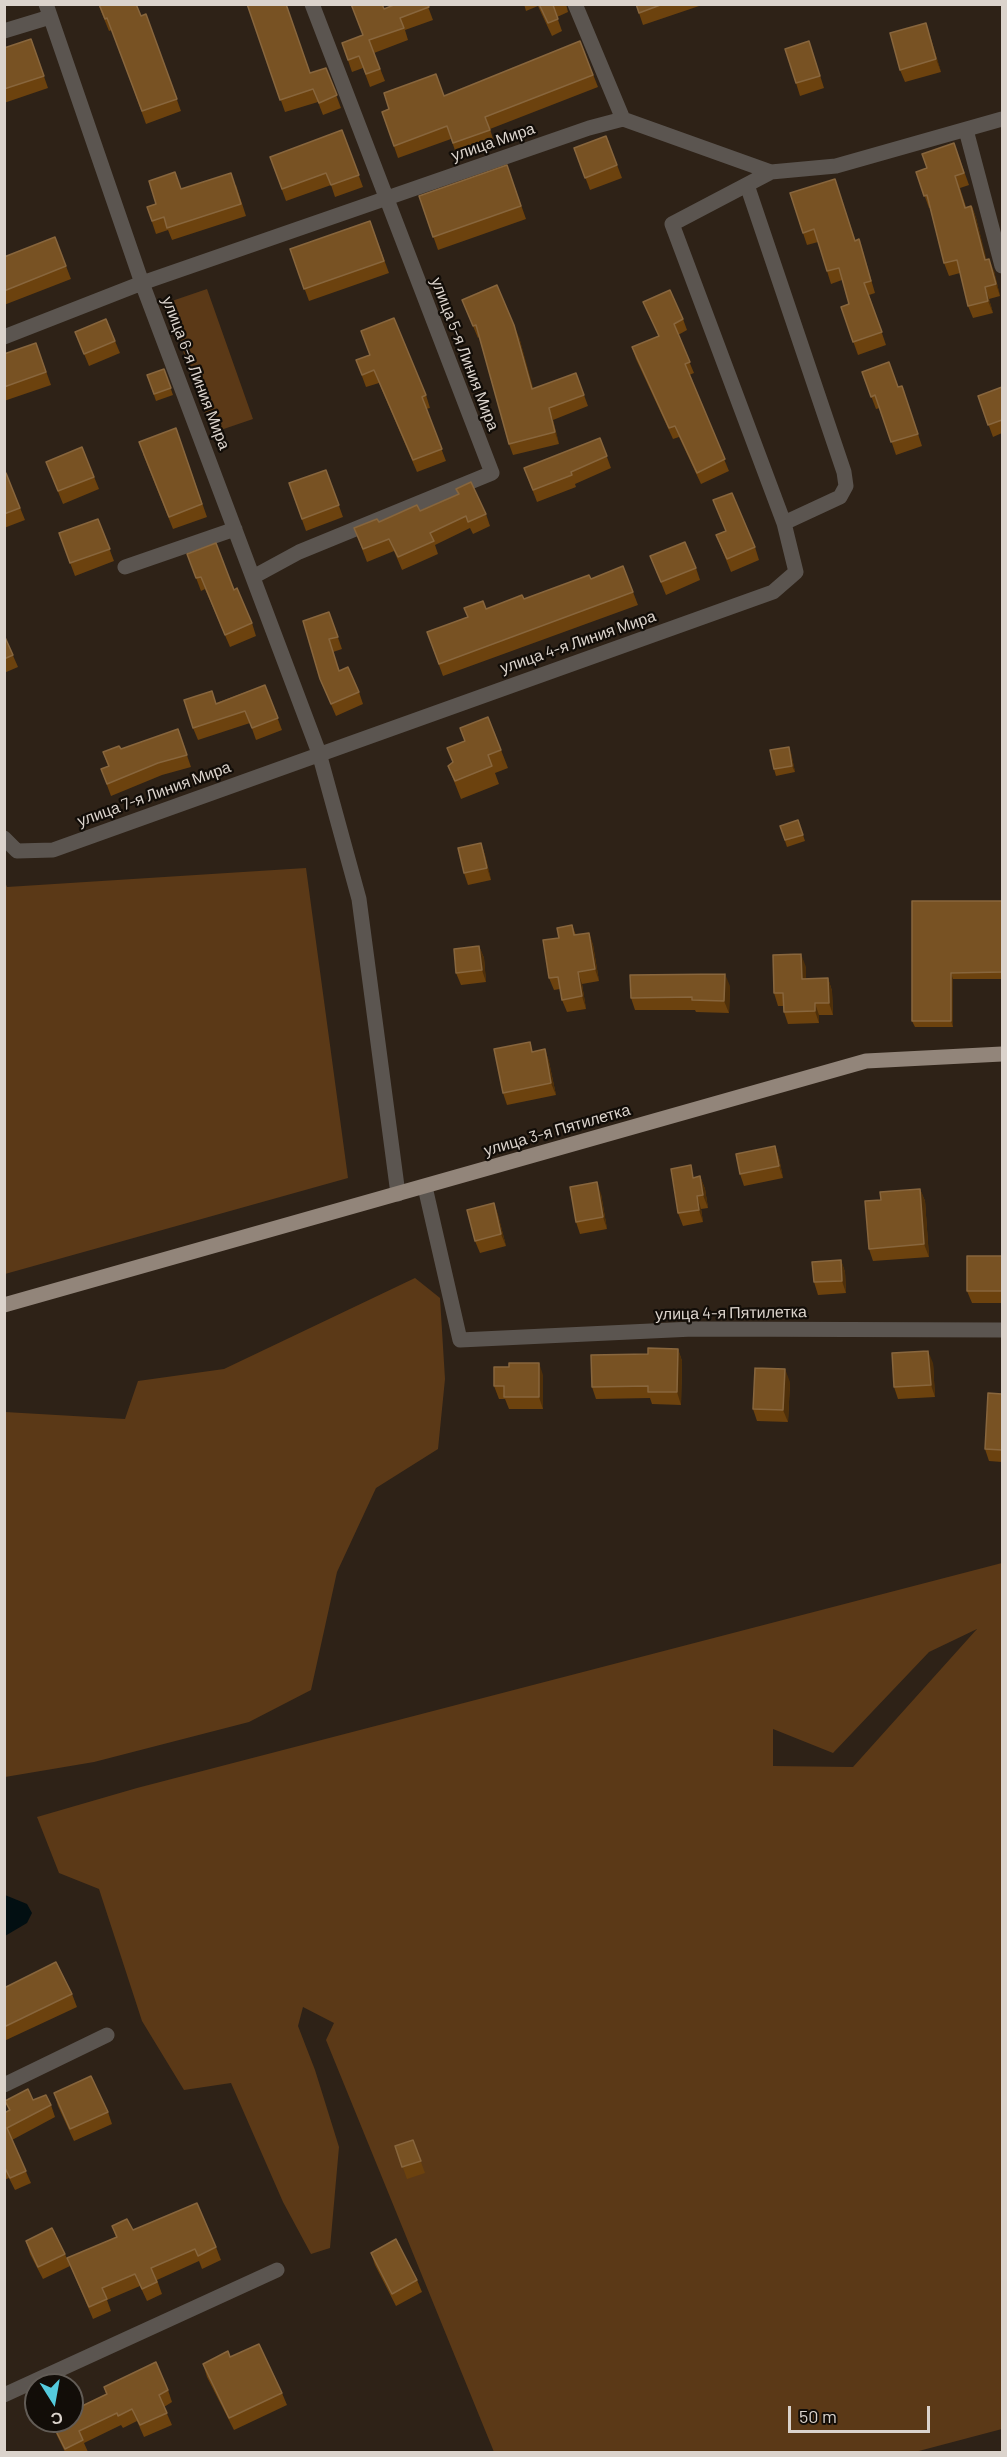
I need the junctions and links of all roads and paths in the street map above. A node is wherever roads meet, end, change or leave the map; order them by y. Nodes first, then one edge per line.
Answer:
1 (312, 4) edge
2 (575, 4) edge
3 (48, 11) edge
4 (4, 32) edge
5 (623, 119) junction
6 (1002, 119) edge
7 (966, 130) junction
8 (771, 172) junction
9 (747, 185) junction
10 (385, 198) junction
11 (1002, 266) edge
12 (142, 283) junction
13 (4, 337) edge
14 (784, 523) junction
15 (235, 529) junction
16 (125, 567) dead end
17 (253, 577) junction
18 (319, 753) junction
19 (4, 838) edge
20 (1002, 1054) edge
21 (425, 1187) junction
22 (398, 1194) junction
23 (4, 1305) edge
24 (1002, 1330) edge
25 (107, 2035) dead end
26 (4, 2085) edge
27 (277, 2270) dead end
28 (4, 2395) edge

1 - 10 street, улица 5-я Линия Мира
2 - 5 street
3 - 4 street
3 - 12 street, улица 6-я Линия Мира
5 - 8 street
5 - 10 street, улица Мира
6 - 7 street
7 - 8 street
7 - 11 street
8 - 9 street
9 - 14 street
9 - 14 street, улица 4-я Линия Мира
10 - 12 street, улица Мира
10 - 17 street, улица 5-я Линия Мира
12 - 13 street, улица Мира
12 - 15 street, улица 6-я Линия Мира
14 - 18 street, улица 4-я Линия Мира
15 - 16 street
15 - 17 street, улица 6-я Линия Мира
17 - 18 street, улица 6-я Линия Мира
18 - 19 street, улица 7-я Линия Мира
18 - 22 street, улица 6-я Линия Мира
20 - 21 main road, улица 3-я Пятилетка
21 - 22 main road, улица 3-я Пятилетка
21 - 24 street, улица 4-я Пятилетка
22 - 23 main road, улица 3-я Пятилетка
25 - 26 street
27 - 28 street

